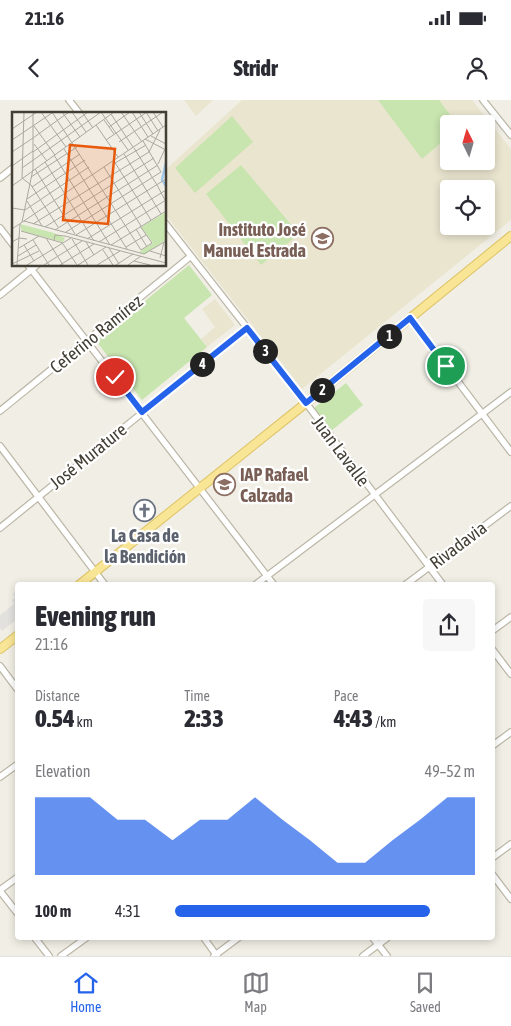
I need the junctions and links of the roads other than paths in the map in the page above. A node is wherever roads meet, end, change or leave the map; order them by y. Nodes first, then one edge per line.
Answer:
1 (69, 100) edge
2 (483, 100) edge
3 (78, 112) edge
4 (511, 135) edge
5 (12, 169) edge
6 (0, 178) edge
7 (166, 224) edge
8 (0, 228) edge
9 (511, 236) edge
10 (12, 243) edge
11 (191, 256) junction
12 (32, 266) edge
13 (0, 295) edge
14 (410, 318) junction
15 (247, 328) junction
16 (87, 342) junction
17 (511, 392) edge
18 (306, 403) junction
19 (0, 411) edge
20 (142, 412) junction
21 (482, 414) junction
22 (0, 446) edge
23 (511, 452) edge
24 (200, 488) junction
25 (375, 496) junction
26 (38, 497) junction
27 (511, 506) edge
28 (0, 528) edge
29 (429, 567) junction
30 (95, 572) junction
31 (267, 576) junction
32 (83, 582) edge
33 (103, 582) edge
34 (260, 582) edge
35 (272, 582) edge
36 (409, 582) edge
37 (441, 582) edge
38 (511, 617) edge
39 (495, 629) edge
40 (15, 637) edge
41 (0, 649) edge
42 (495, 654) edge
43 (0, 666) edge
44 (511, 674) edge
45 (15, 686) edge
46 (511, 732) edge
47 (495, 744) edge
48 (15, 766) edge
49 (0, 777) edge
50 (511, 844) edge
51 (495, 856) edge
52 (495, 878) edge
53 (15, 879) edge
54 (0, 890) edge
55 (511, 899) edge
56 (15, 910) edge
57 (36, 940) edge
58 (83, 940) edge
59 (205, 940) edge
60 (235, 940) edge
61 (375, 940) edge
62 (384, 940) edge
63 (378, 944) junction
64 (216, 955) edge
65 (48, 956) edge
66 (61, 956) edge
67 (363, 956) edge
68 (387, 956) edge

1 - 3 street
2 - 4 street
5 - 6 street
7 - 11 street, Juan Lavalle
8 - 10 street
9 - 14 main road
11 - 15 street, Juan Lavalle
11 - 16 street, Ceferino Ramírez
12 - 13 street
12 - 16 street
14 - 18 main road
14 - 21 street
15 - 18 street, Juan Lavalle
15 - 20 street, José Murature
16 - 19 street, Ceferino Ramírez
16 - 20 street
17 - 21 street
18 - 24 main road
18 - 25 street, Juan Lavalle
20 - 24 street
20 - 26 street, José Murature
21 - 23 street
21 - 25 street
22 - 26 street
24 - 30 main road
24 - 31 street
25 - 29 street, Juan Lavalle
25 - 31 street
26 - 28 street, José Murature
26 - 30 street
27 - 29 street, Rivadavia
29 - 36 street, Rivadavia
29 - 37 street, Juan Lavalle
30 - 32 main road
30 - 33 street
31 - 34 street
31 - 35 street
38 - 39 street
40 - 41 main road
42 - 44 street
43 - 45 street
46 - 47 street
48 - 49 street
50 - 51 street
52 - 55 street
53 - 54 street
54 - 56 street
57 - 65 street
58 - 66 street
59 - 64 street
60 - 64 street
61 - 63 street
62 - 63 street
63 - 67 street
63 - 68 street

